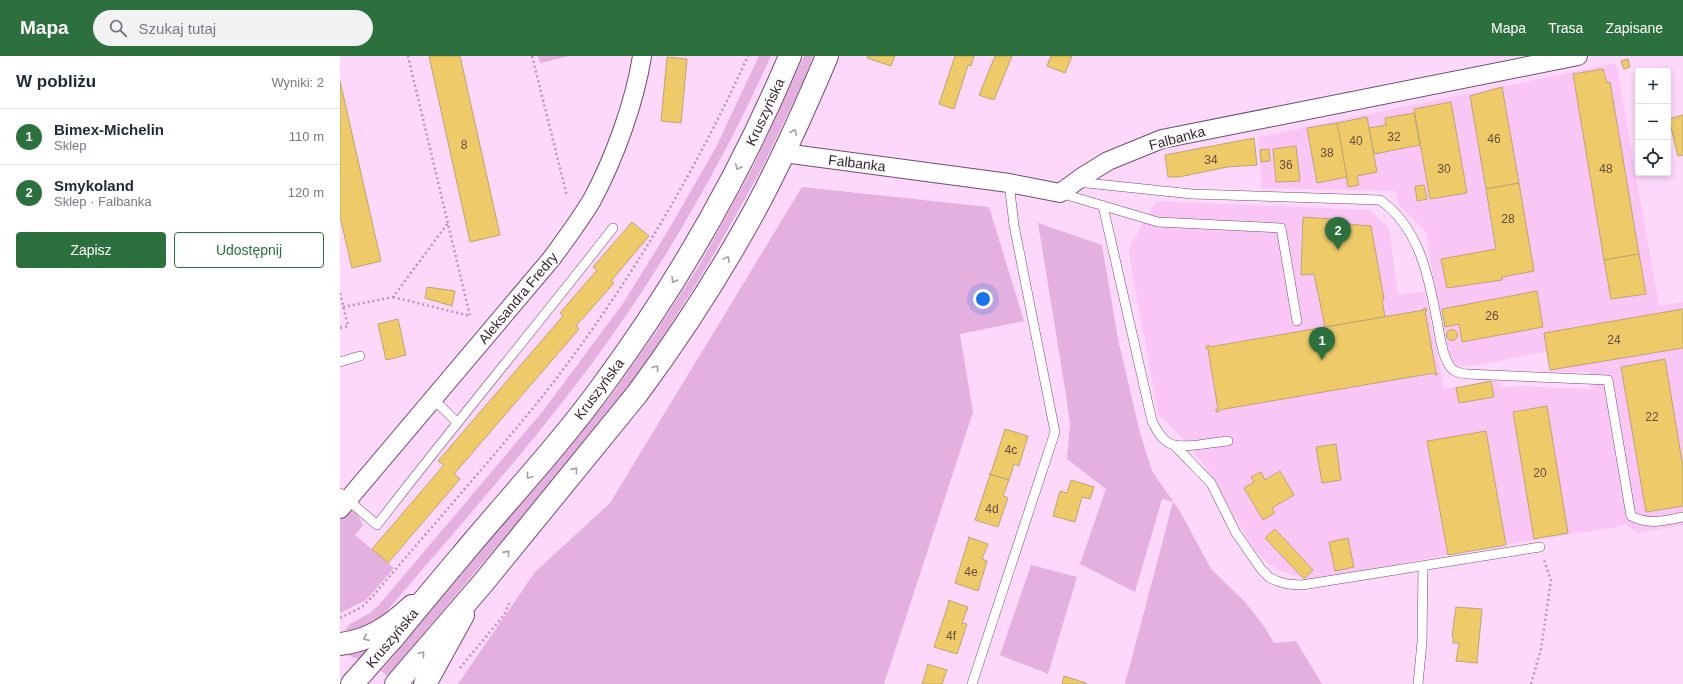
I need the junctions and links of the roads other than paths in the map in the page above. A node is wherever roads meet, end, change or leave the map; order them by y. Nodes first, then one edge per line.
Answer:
1 (642, 56) edge
2 (790, 56) edge
3 (827, 56) edge
4 (1578, 56) edge
5 (784, 153) junction
6 (1076, 182) junction
7 (1009, 183) junction
8 (1060, 194) junction
9 (1103, 206) junction
10 (613, 228) dead end
11 (1297, 321) dead end
12 (360, 356) dead end
13 (340, 362) edge
14 (433, 399) junction
15 (458, 422) junction
16 (1228, 440) dead end
17 (1176, 447) junction
18 (342, 501) edge
19 (1683, 517) edge
20 (1540, 547) road end
21 (1423, 566) junction
22 (450, 569) junction
23 (483, 583) junction
24 (340, 644) edge
25 (352, 684) edge
26 (396, 684) edge
27 (425, 684) edge
28 (972, 684) edge
29 (1418, 684) edge

1 - 14 street, Aleksandra Fredry
2 -> 22 main road, Kruszyńska
5 -> 3 main road
4 - 6 street, Falbanka
5 - 7 street, Falbanka
23 -> 5 main road
6 - 8 street, Falbanka
6 - 19 lane
7 - 8 street, Falbanka
7 - 28 lane
8 - 9 lane
9 - 11 lane
9 - 17 lane
10 - 15 lane
12 - 13 lane
14 - 15 lane
14 - 18 street, Aleksandra Fredry
15 - 18 lane
16 - 17 lane
17 - 21 lane
20 - 21 lane
21 - 29 lane
22 -> 24 main road
22 - 25 main road, Kruszyńska
26 -> 23 main road
23 - 27 main road

